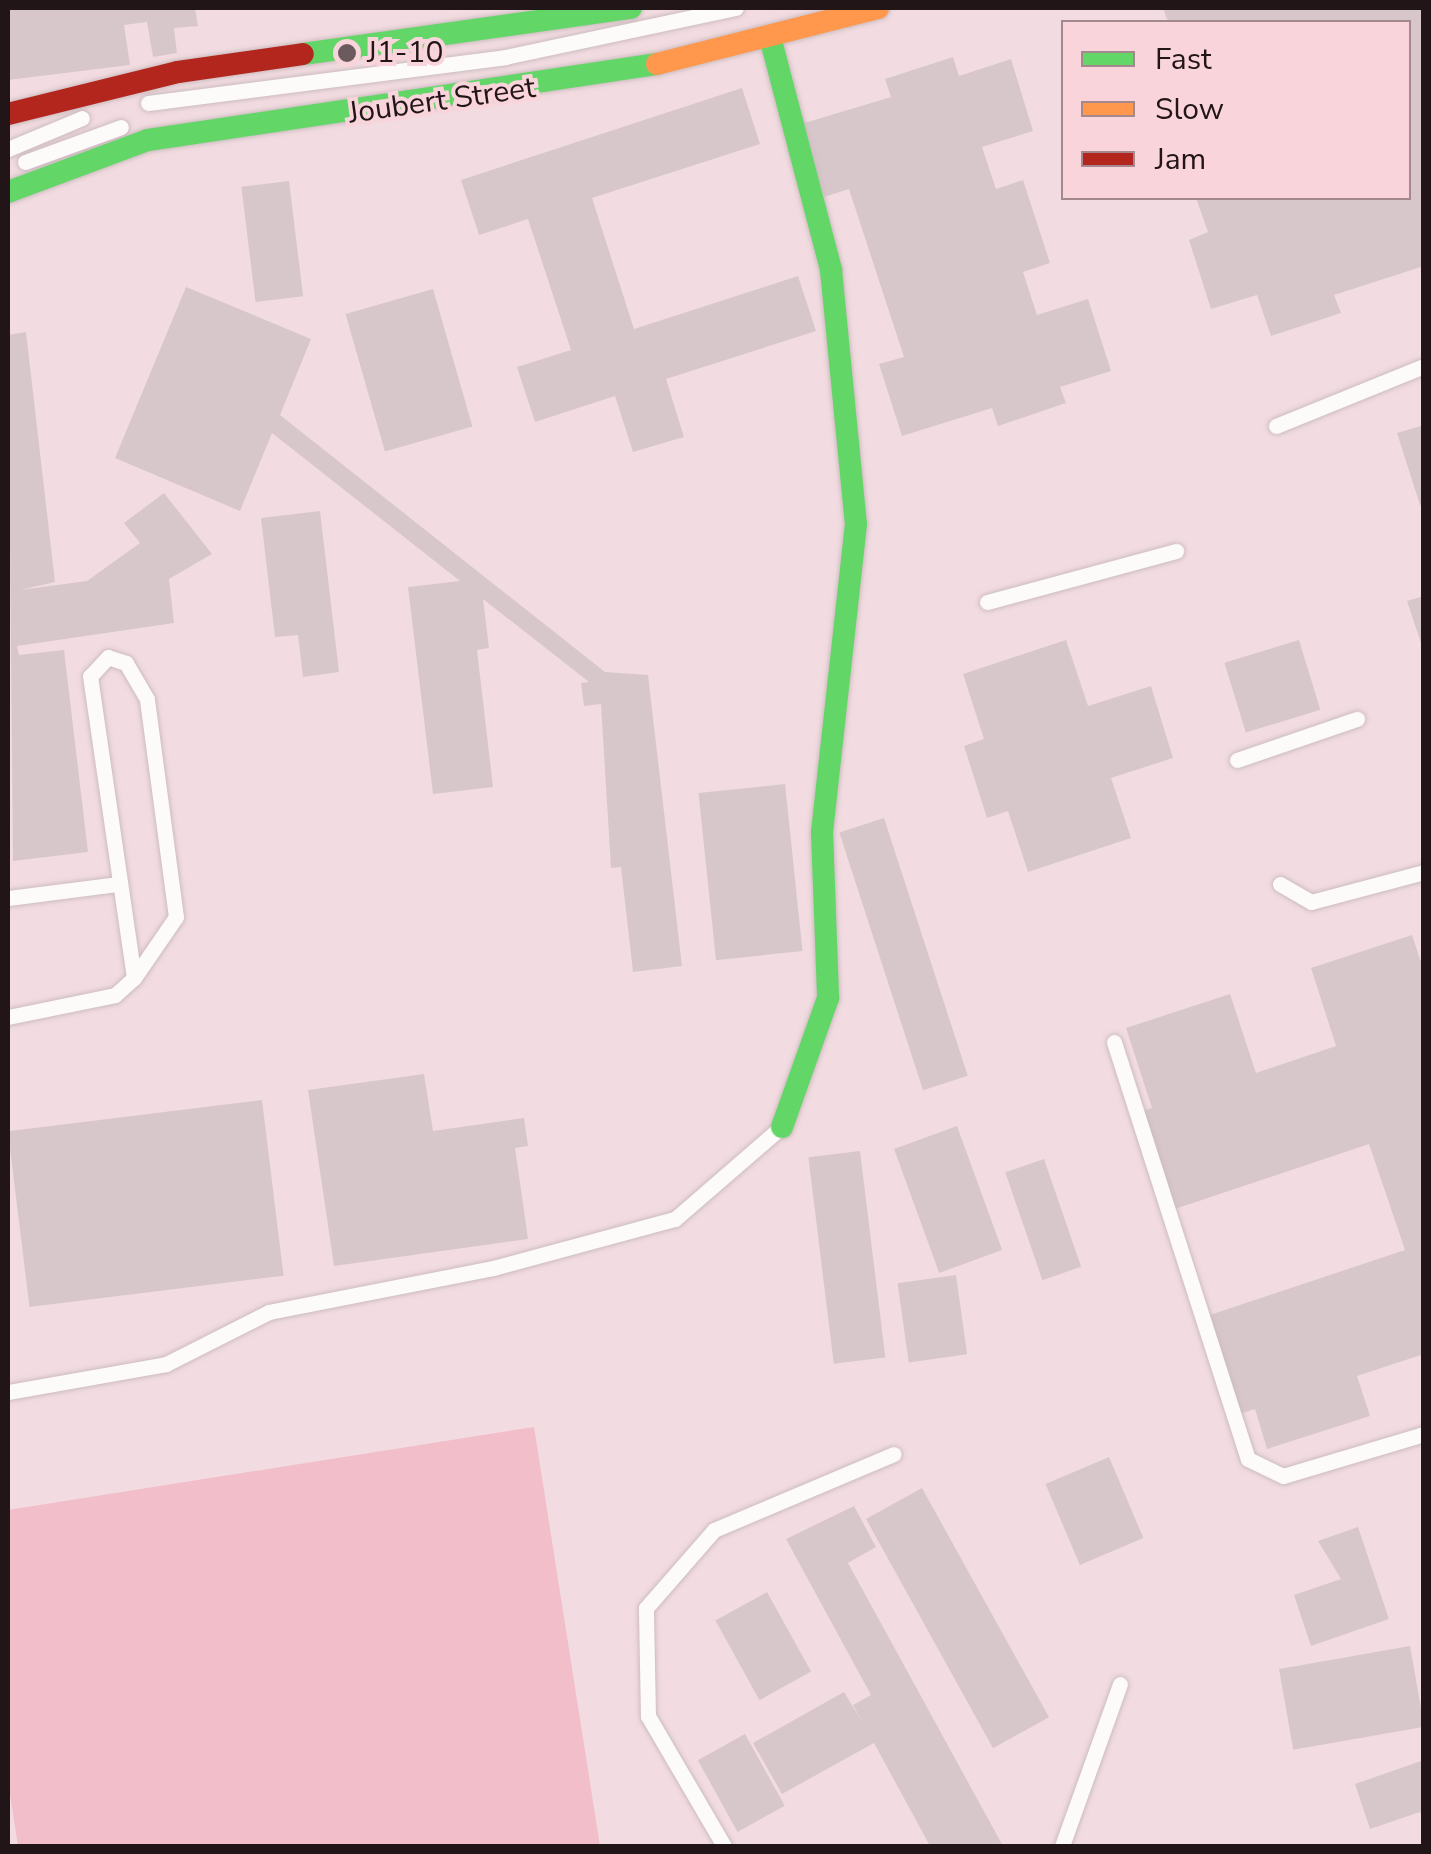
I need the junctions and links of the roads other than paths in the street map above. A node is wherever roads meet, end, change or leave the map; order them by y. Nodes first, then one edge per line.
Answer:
1 (432, 8) edge
2 (631, 8) edge
3 (736, 8) edge
4 (798, 8) edge
5 (878, 8) edge
6 (770, 37) junction
7 (436, 39) junction
8 (8, 114) edge
9 (8, 150) edge
10 (8, 170) edge
11 (8, 192) edge
12 (1424, 366) edge
13 (1276, 426) dead end
14 (1176, 551) dead end
15 (986, 602) dead end
16 (1357, 719) dead end
17 (1238, 760) dead end
18 (1424, 872) edge
19 (118, 884) junction
20 (1280, 884) dead end
21 (8, 898) edge
22 (134, 978) junction
23 (8, 1017) edge
24 (1114, 1042) dead end
25 (782, 1127) joint
26 (8, 1392) edge
27 (1424, 1434) edge
28 (894, 1454) dead end
29 (1120, 1684) dead end
30 (724, 1846) edge
31 (1062, 1846) edge

1 - 7 lane
2 - 7 main road, Joubert Street
3 - 9 lane
4 - 10 lane
5 - 6 main road, Joubert Street
6 - 11 main road, Joubert Street
6 - 25 main road
7 - 8 main road, Joubert Street
12 - 13 lane
14 - 15 lane
16 - 17 lane
18 - 20 lane
19 - 21 lane
19 - 22 lane
19 - 22 lane
22 - 23 lane
24 - 27 lane
25 - 26 lane
28 - 30 lane
29 - 31 lane

